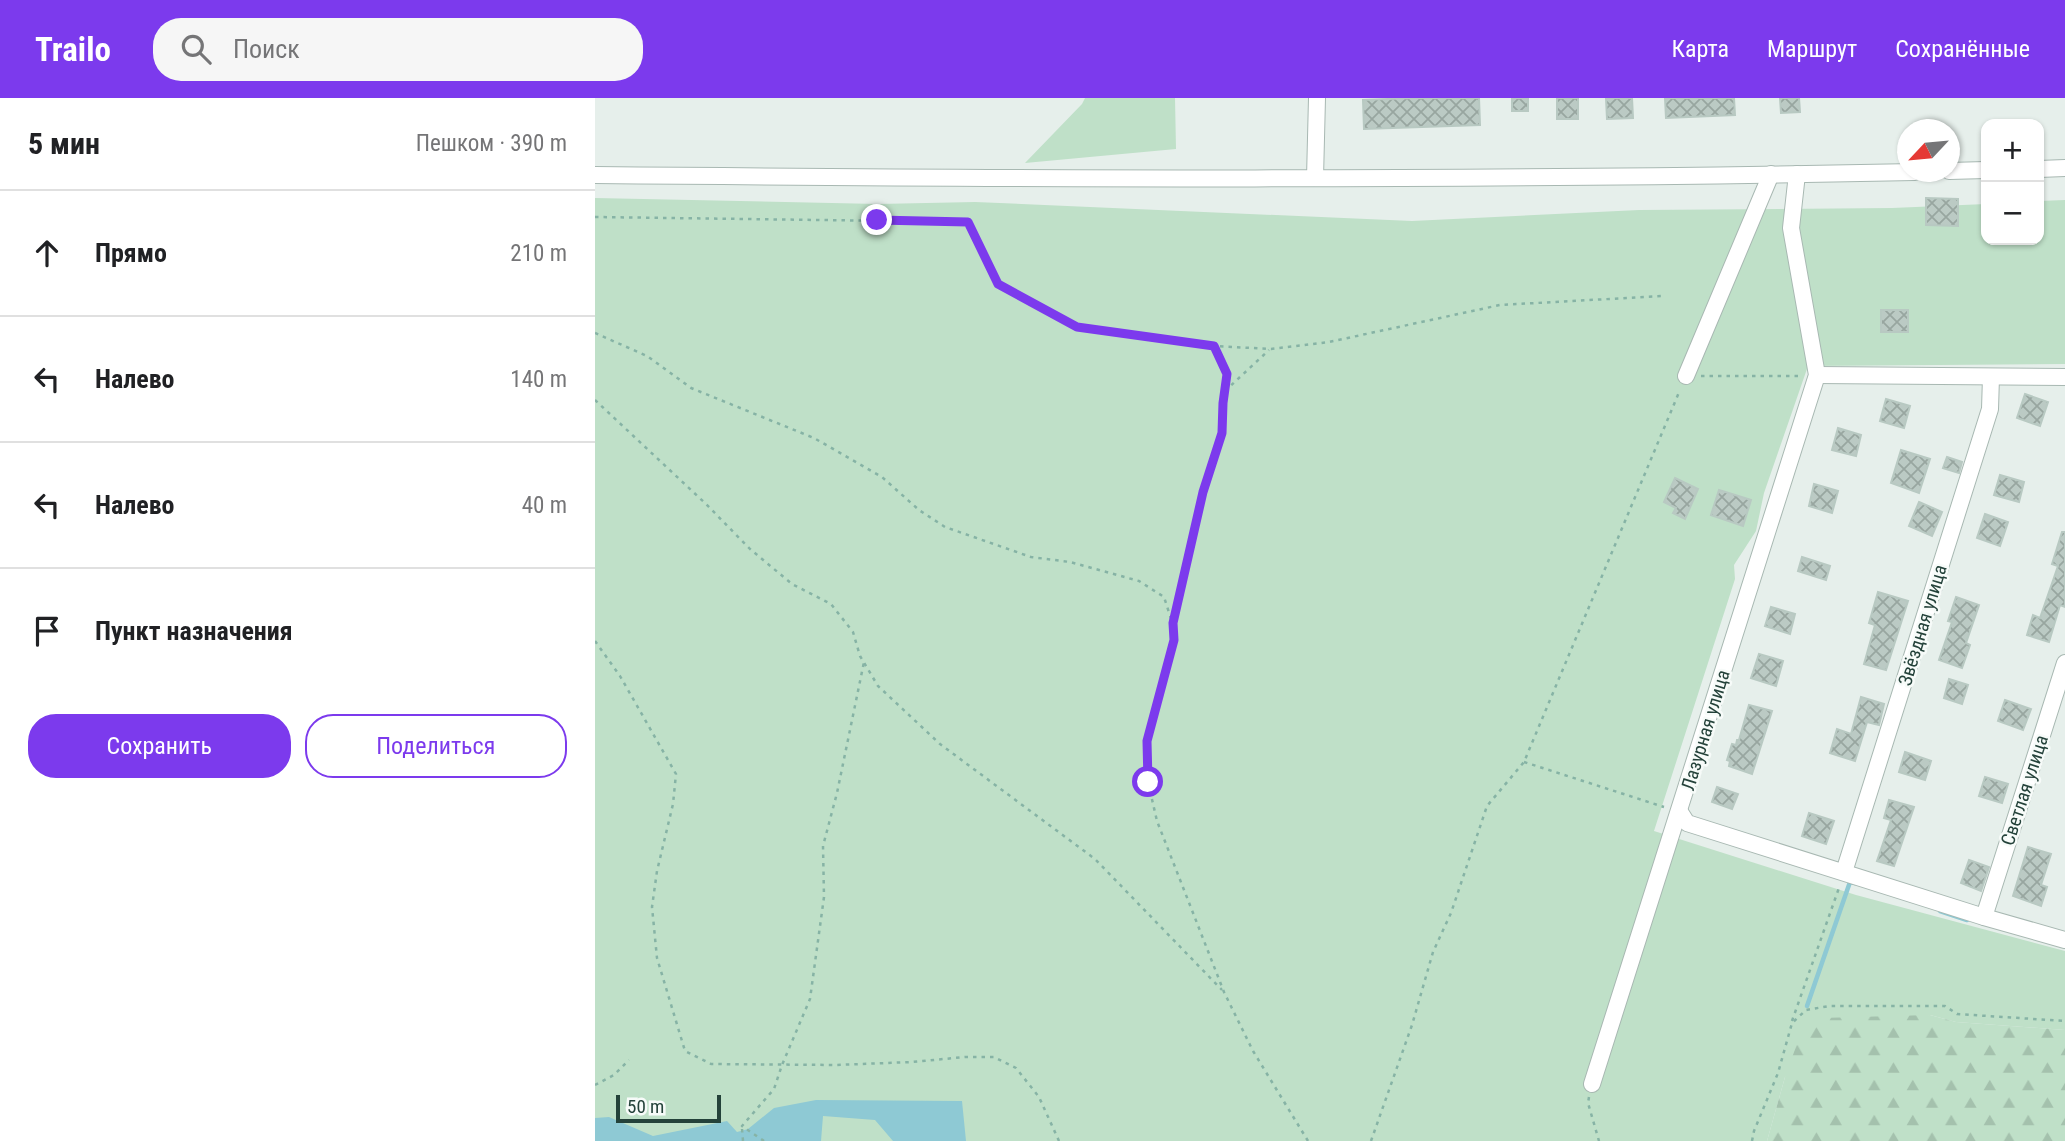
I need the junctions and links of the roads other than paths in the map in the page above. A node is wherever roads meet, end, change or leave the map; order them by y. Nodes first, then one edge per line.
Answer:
1 (1317, 98) edge
2 (2065, 168) edge
3 (2044, 169) edge
4 (1981, 170) edge
5 (1960, 171) edge
6 (1897, 172) edge
7 (1771, 174) junction
8 (1797, 174) junction
9 (595, 175) edge
10 (1315, 178) junction
11 (1686, 376) road end
12 (1817, 376) junction
13 (1991, 377) junction
14 (2065, 377) edge
15 (2065, 663) edge
16 (1679, 812) junction
17 (1844, 872) junction
18 (1984, 917) junction
19 (2065, 940) edge
20 (1592, 1084) road end

1 - 10 street
2 - 3 street
4 - 5 street
6 - 8 street
7 - 8 street
7 - 10 street
7 - 11 street
8 - 12 street
9 - 10 street
12 - 13 street
12 - 16 street, Лазурная улица
13 - 14 street
13 - 17 street, Звёздная улица
15 - 18 street, Светлая улица
16 - 17 street
16 - 20 street, Лазурная улица
17 - 18 street
18 - 19 street

